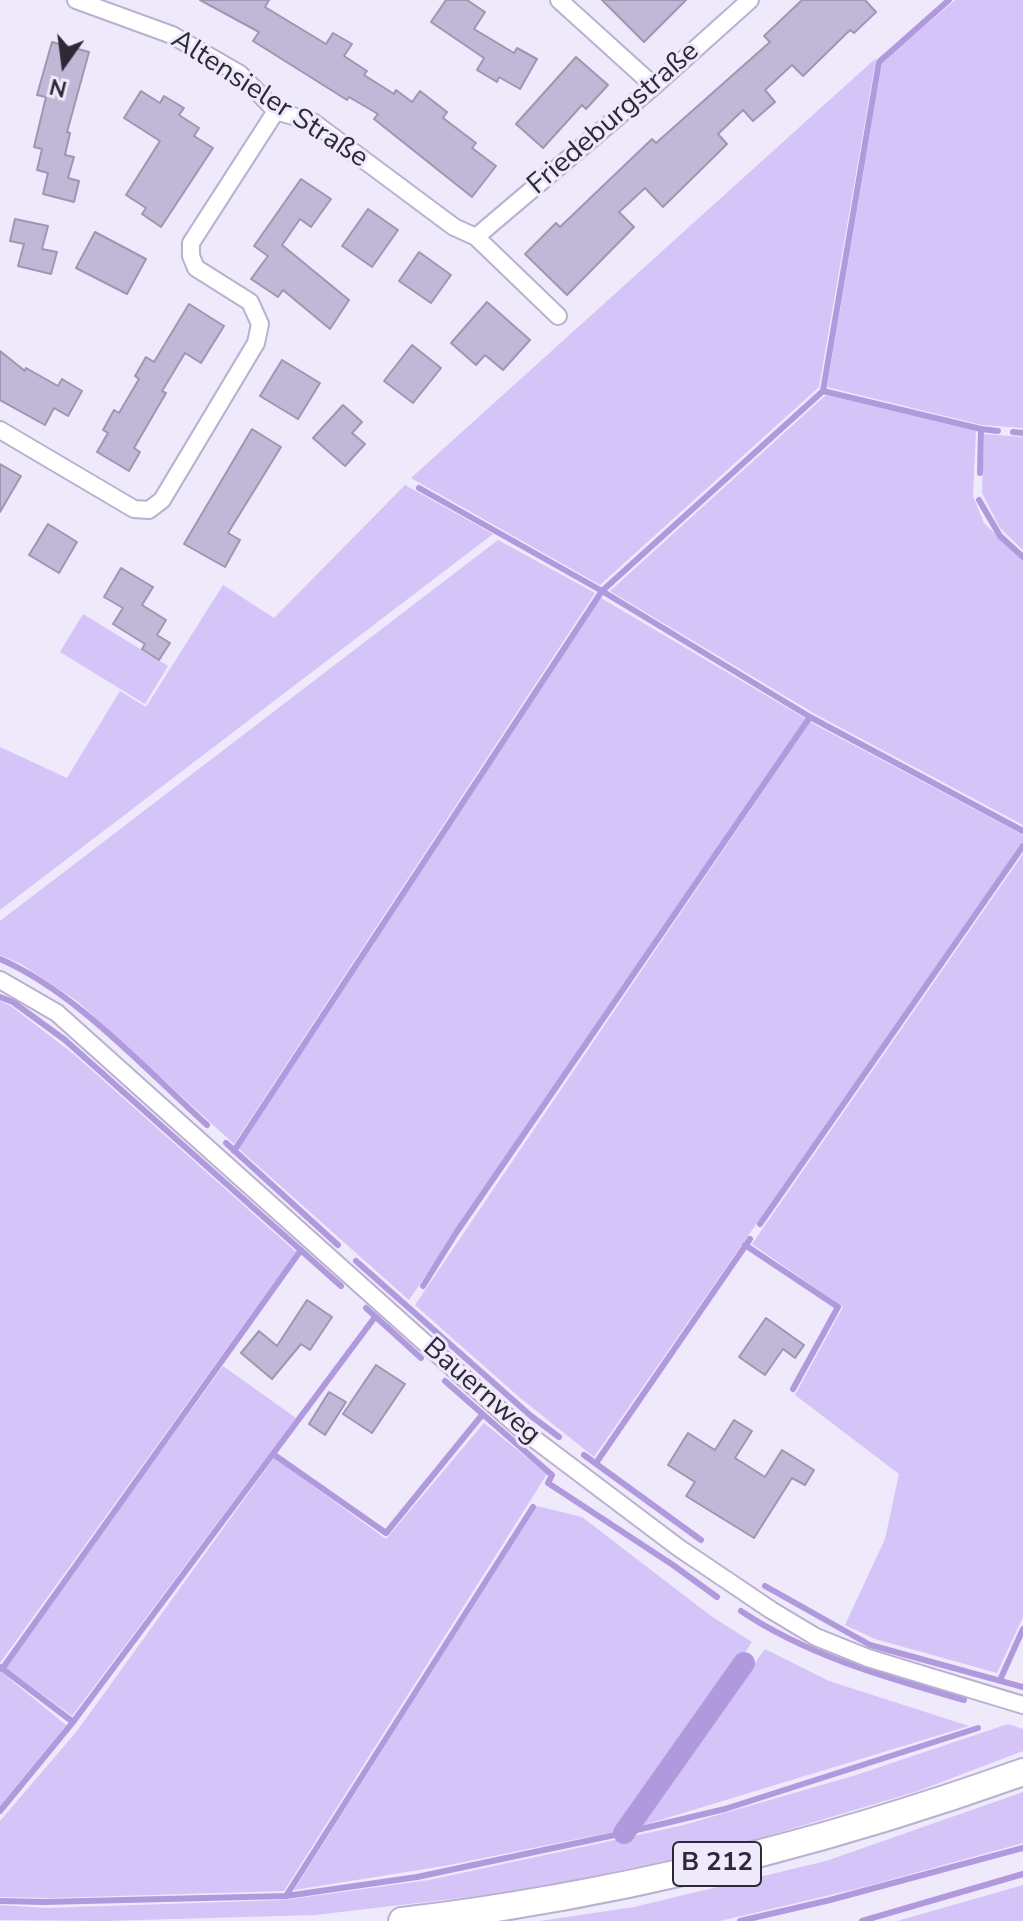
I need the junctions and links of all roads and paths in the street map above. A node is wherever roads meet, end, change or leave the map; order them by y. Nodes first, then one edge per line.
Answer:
1 (80, 0) edge
2 (559, 0) edge
3 (750, 0) edge
4 (654, 86) junction
5 (276, 111) junction
6 (476, 237) junction
7 (558, 316) dead end
8 (0, 430) edge
9 (0, 980) edge
10 (1023, 1705) edge
11 (1023, 1772) edge
12 (402, 1921) edge

1 - 5 street, Altensieler Straße
2 - 4 street
3 - 4 street, Friedeburgstraße
4 - 6 street, Friedeburgstraße
5 - 6 street, Altensieler Straße
5 - 8 street
6 - 7 street, Altensieler Straße
9 - 10 street, Bauernweg
11 - 12 main road, B 212

